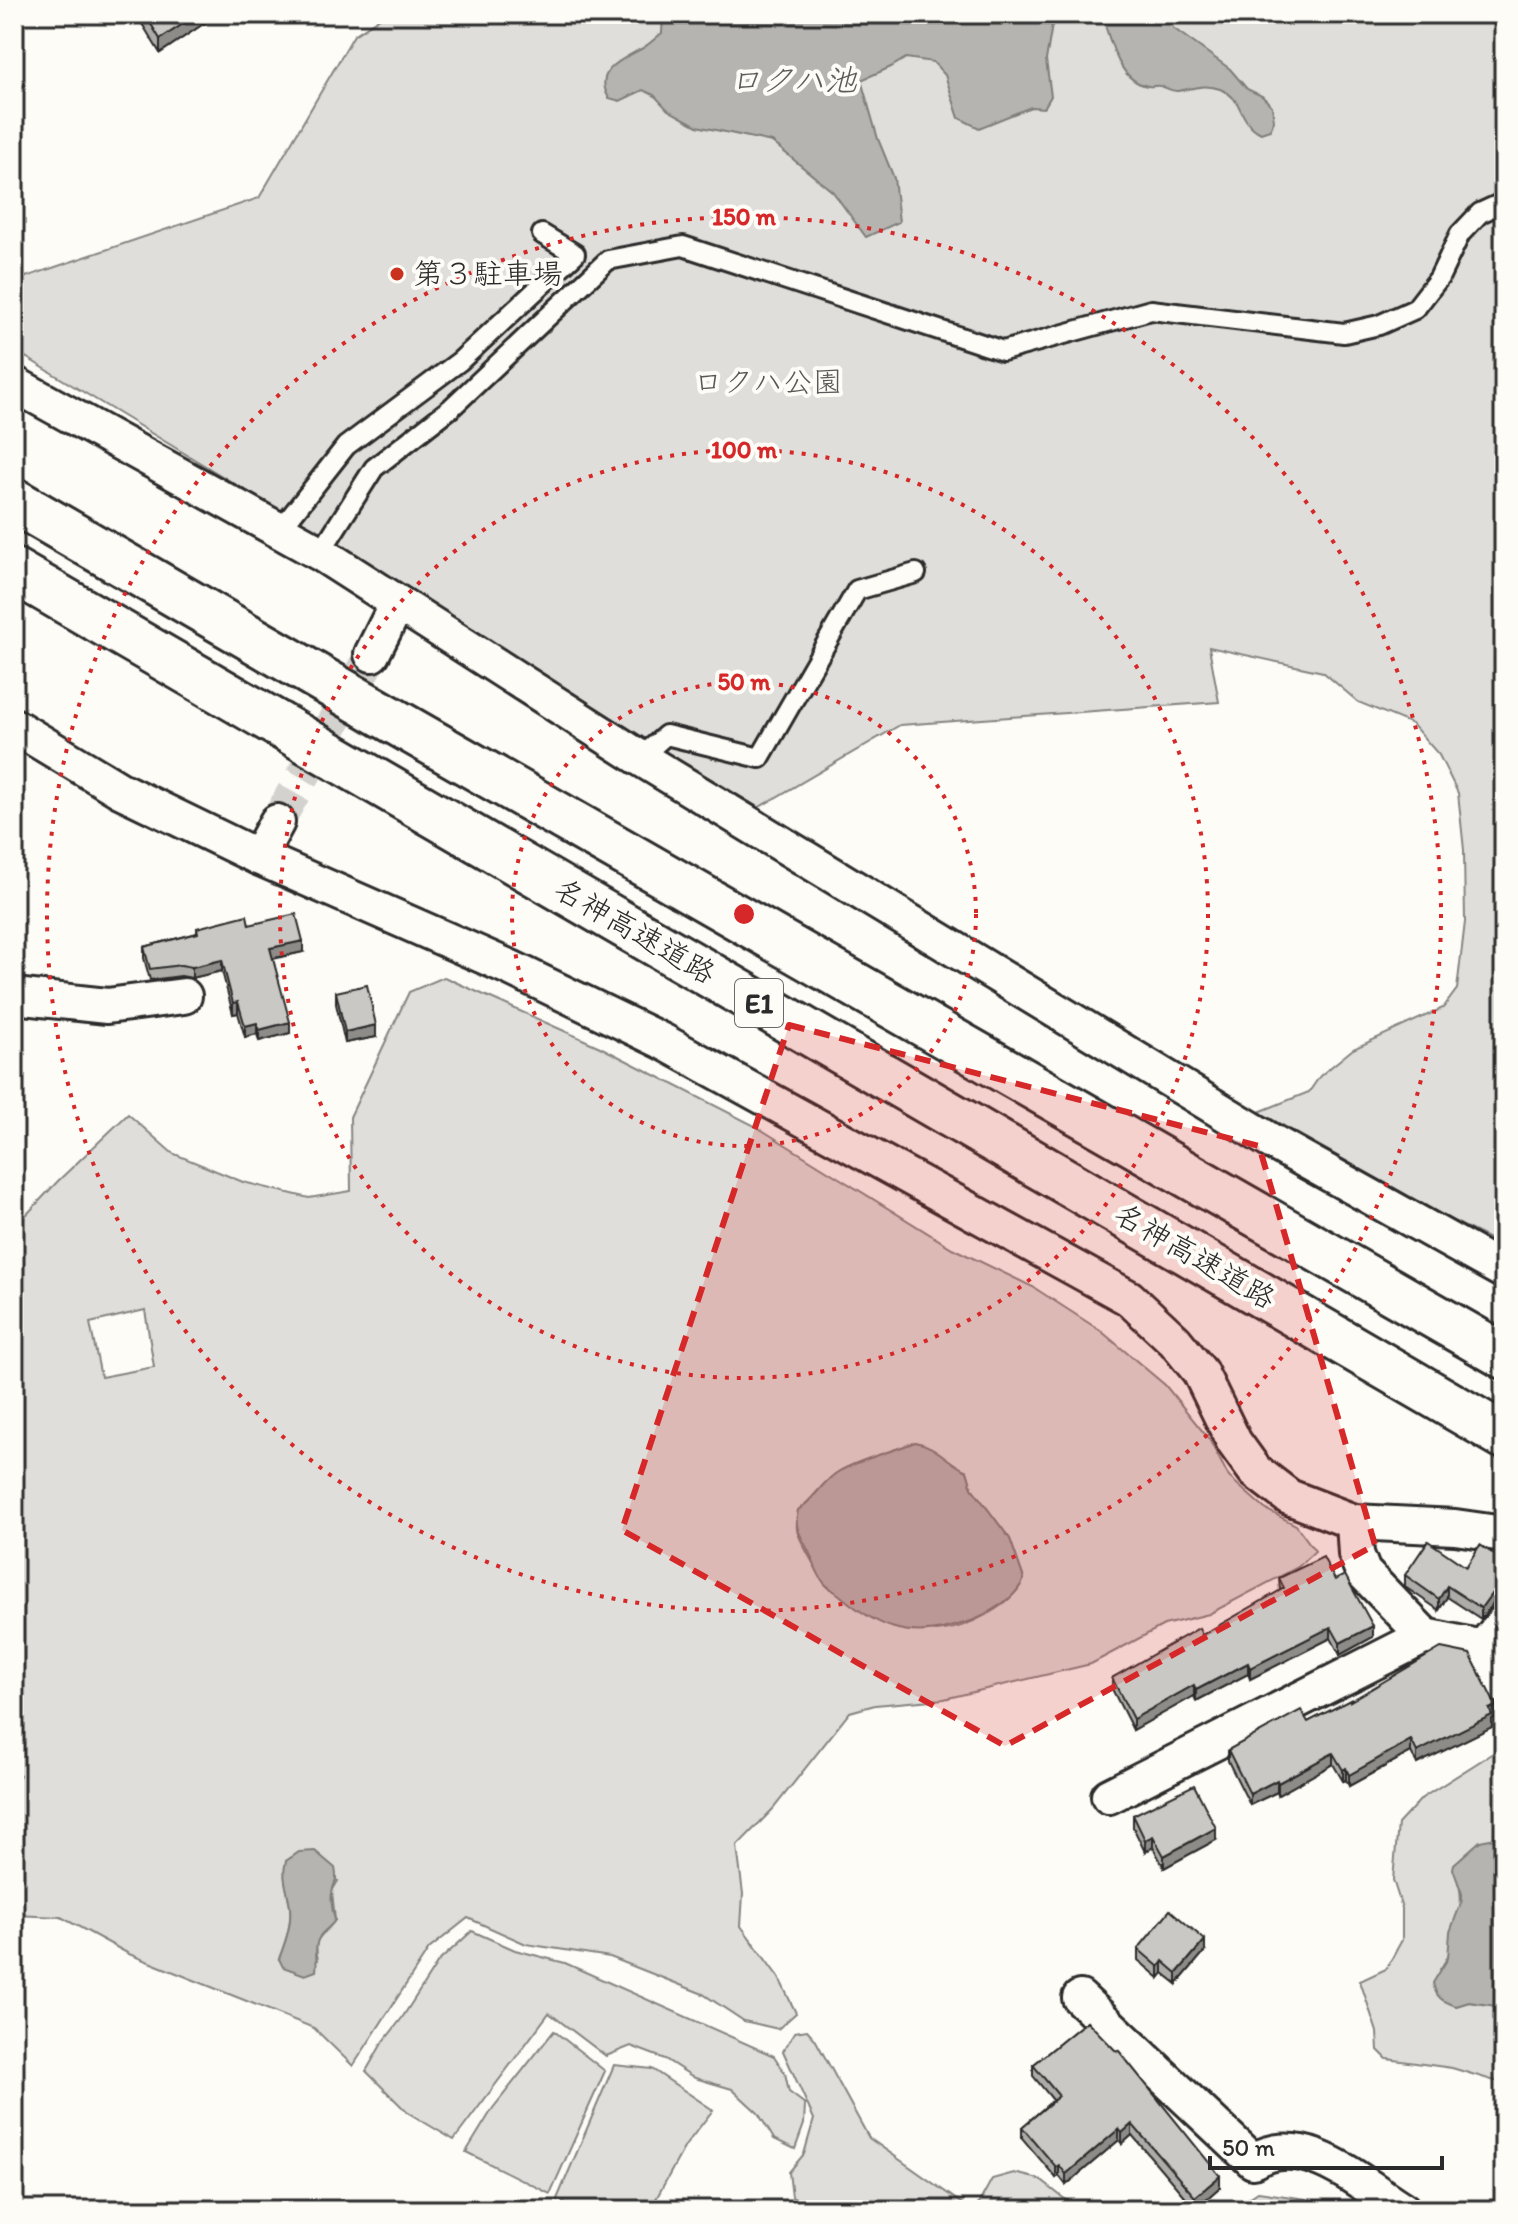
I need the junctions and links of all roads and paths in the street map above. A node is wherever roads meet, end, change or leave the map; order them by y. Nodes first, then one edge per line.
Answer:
1 (1504, 202) edge
2 (542, 234) dead end
3 (14, 384) edge
4 (14, 501) edge
5 (280, 530) junction
6 (320, 553) junction
7 (14, 571) edge
8 (916, 573) dead end
9 (397, 604) junction
10 (372, 654) tunnel mouth
11 (14, 726) edge
12 (640, 758) junction
13 (277, 822) tunnel mouth
14 (258, 857) junction
15 (14, 996) edge
16 (184, 996) dead end
17 (1504, 1271) edge
18 (1504, 1356) edge
19 (1504, 1436) edge
20 (1354, 1522) junction
21 (1504, 1534) edge
22 (1494, 1635) edge
23 (1425, 1636) junction
24 (1504, 1686) edge
25 (1109, 1796) dead end
26 (1080, 1998) dead end
27 (1403, 2210) edge

1 - 6 lane
2 - 5 lane
3 - 5 street
4 - 18 highway, 名神高速道路 / E1
5 - 6 street
6 - 9 street
7 - 19 highway, 名神高速道路 / E1
8 - 12 lane
9 - 10 street
9 - 12 street
11 - 14 street
12 - 17 street
13 - 14 street
14 - 20 street
15 - 16 street
20 - 21 street
20 - 23 street
22 - 23 street
22 - 24 street
23 - 25 street
26 - 27 street

